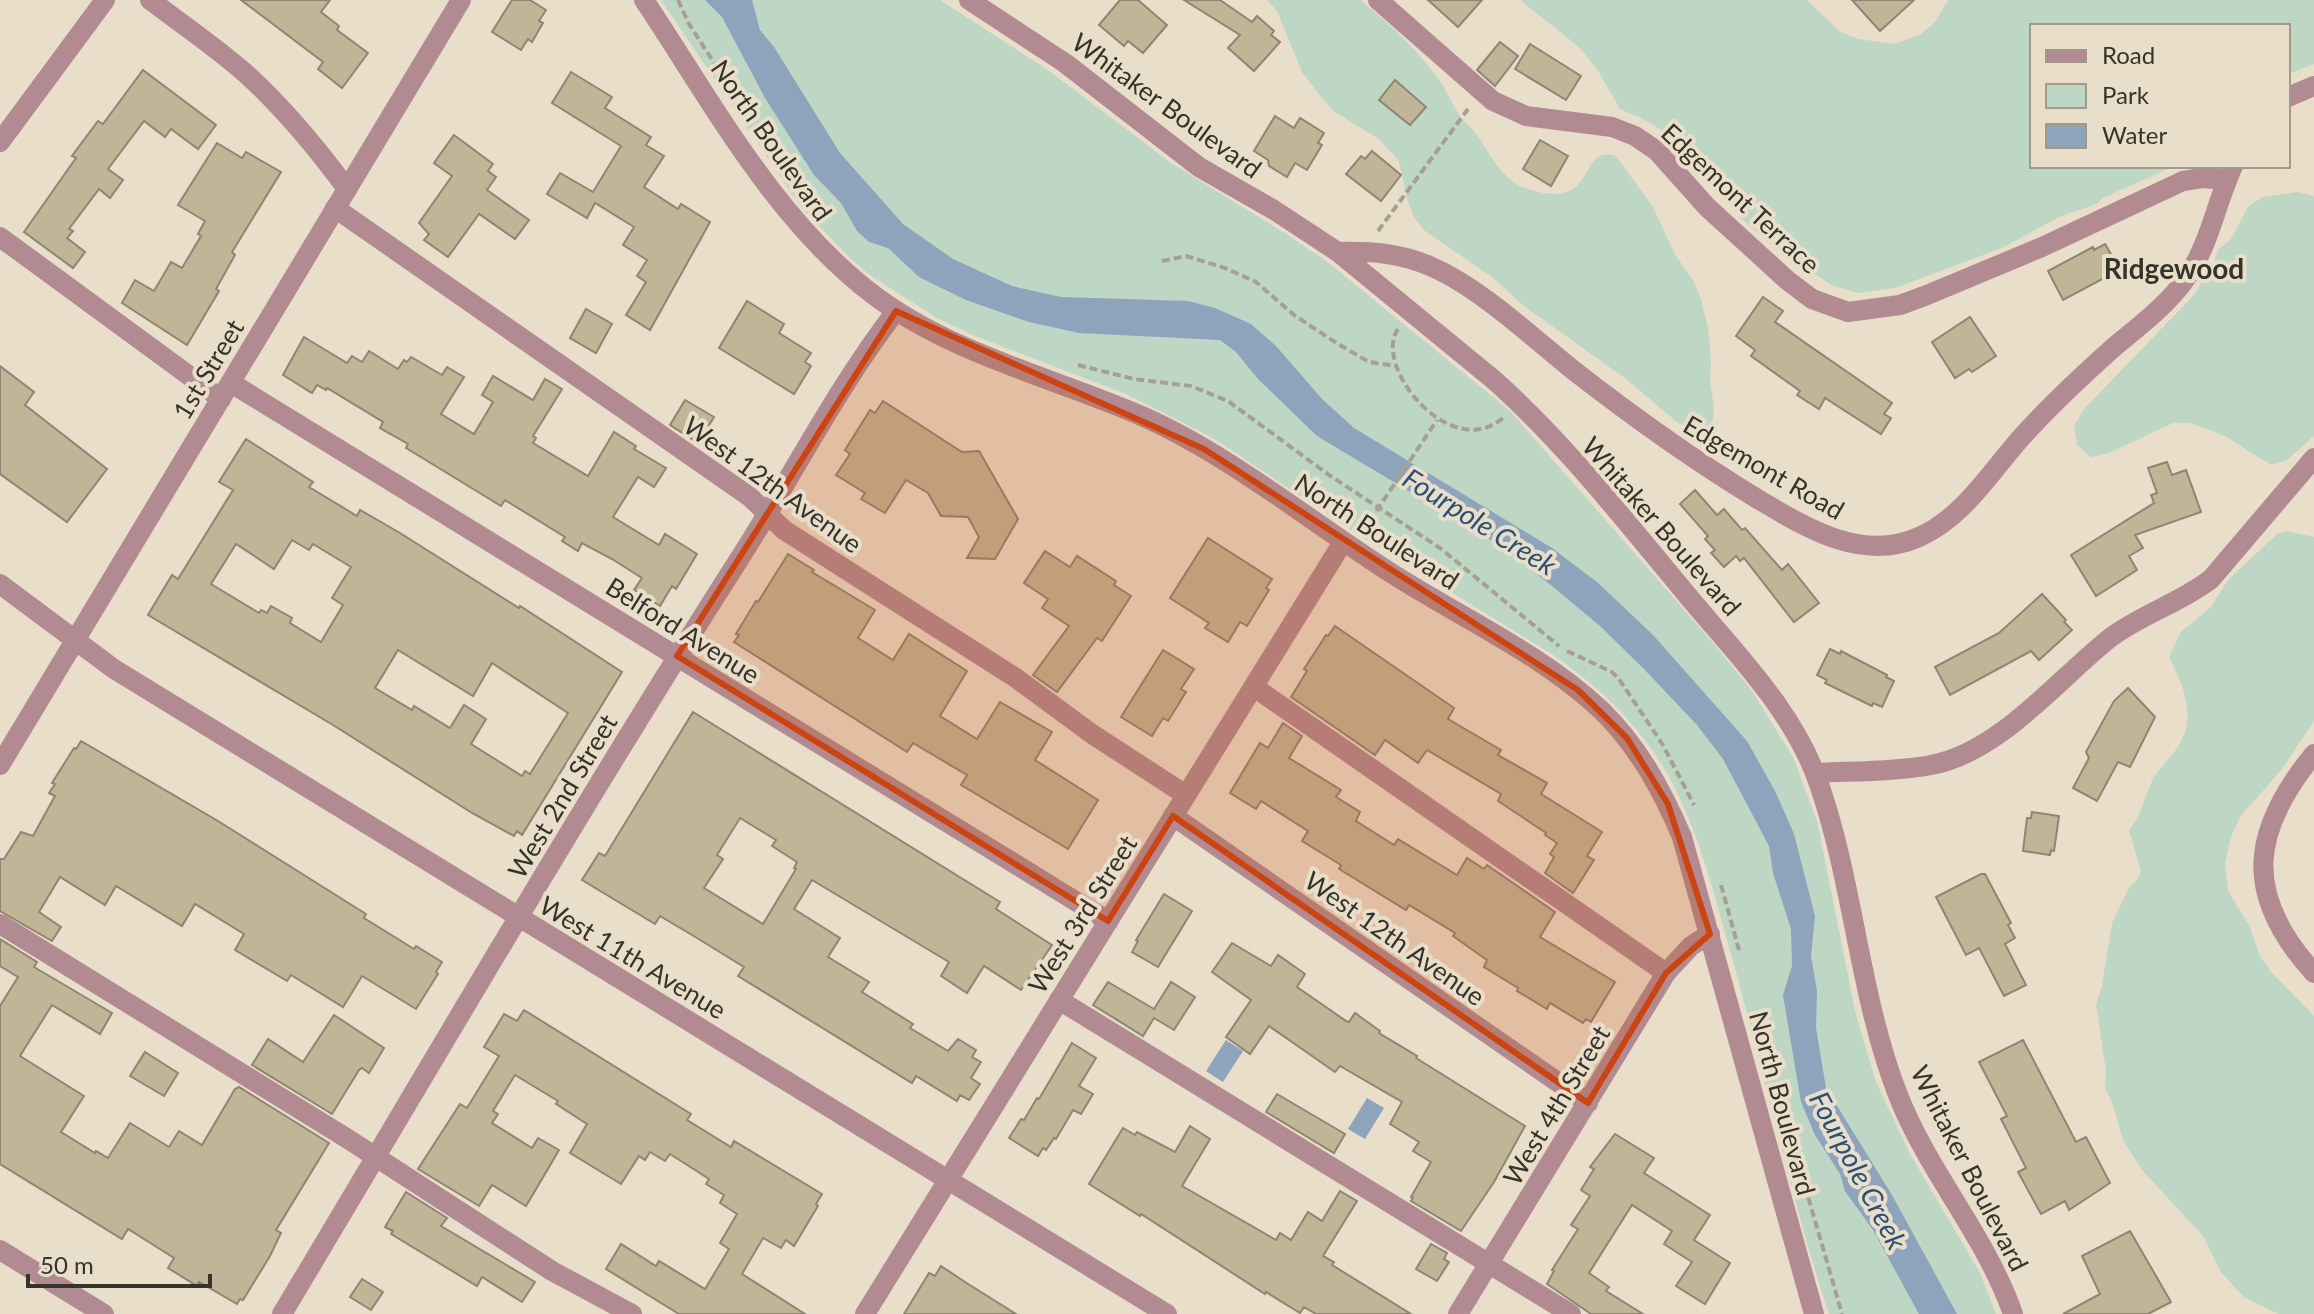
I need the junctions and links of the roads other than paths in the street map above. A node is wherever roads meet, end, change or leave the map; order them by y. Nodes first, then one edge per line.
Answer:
1 (105, 0) edge
2 (150, 0) edge
3 (461, 0) edge
4 (644, 0) edge
5 (969, 0) edge
6 (1378, 0) edge
7 (2314, 86) edge
8 (2290, 96) edge
9 (0, 142) edge
10 (2230, 173) edge
11 (347, 189) junction
12 (335, 208) junction
13 (0, 237) edge
14 (1338, 252) junction
15 (896, 311) junction
16 (226, 391) junction
17 (2314, 458) edge
18 (767, 514) junction
19 (1352, 539) junction
20 (0, 584) edge
21 (74, 641) junction
22 (677, 656) junction
23 (1254, 687) junction
24 (2314, 754) edge
25 (0, 765) edge
26 (1815, 773) junction
27 (1186, 795) junction
28 (1173, 816) junction
29 (520, 918) junction
30 (1108, 921) junction
31 (0, 924) edge
32 (1710, 934) junction
33 (1666, 973) junction
34 (2314, 973) edge
35 (1059, 1000) junction
36 (1588, 1103) junction
37 (376, 1157) junction
38 (948, 1179) junction
39 (0, 1250) edge
40 (1489, 1263) junction
41 (104, 1314) edge
42 (282, 1314) edge
43 (632, 1314) edge
44 (865, 1314) edge
45 (1167, 1314) edge
46 (1458, 1314) edge
47 (1571, 1314) edge
48 (1814, 1314) edge
49 (2013, 1314) edge

1 - 9 street
2 - 11 street
3 - 11 street, 1st Street
4 - 15 street, North Boulevard
5 - 14 street, Whitaker Boulevard
6 - 10 street, Edgemont Terrace
7 - 8 street
10 - 14 street, Edgemont Road
11 - 12 street, 1st Street
12 - 16 street, 1st Street
12 - 18 street, West 12th Avenue
13 - 16 street, Belford Avenue
14 - 26 street, Whitaker Boulevard
15 - 18 street, West 2nd Street
15 - 19 street, North Boulevard
16 - 21 street, 1st Street
16 - 22 street, Belford Avenue
17 - 26 street
18 - 22 street, West 2nd Street
18 - 27 street, West 12th Avenue
19 - 23 street, West 3rd Street
19 - 32 street, North Boulevard
20 - 21 street, West 11th Avenue
21 - 25 street, 1st Street
21 - 29 street, West 11th Avenue
22 - 29 street, West 2nd Street
22 - 30 street, Belford Avenue
23 - 27 street, West 3rd Street
23 - 33 street
24 - 34 street
26 - 49 street, Whitaker Boulevard
27 - 28 street, West 3rd Street
28 - 30 street, West 3rd Street
28 - 36 street, West 12th Avenue
29 - 37 street, West 2nd Street
29 - 38 street, West 11th Avenue
30 - 35 street, West 3rd Street
31 - 37 street
32 - 33 street, West 4th Street
32 - 48 street, North Boulevard
33 - 36 street, West 4th Street
35 - 38 street, West 3rd Street
35 - 40 street
36 - 40 street, West 4th Street
37 - 42 street, West 2nd Street
37 - 43 street
38 - 44 street, West 3rd Street
38 - 45 street, West 11th Avenue
39 - 41 street
40 - 46 street, West 4th Street
40 - 47 street

